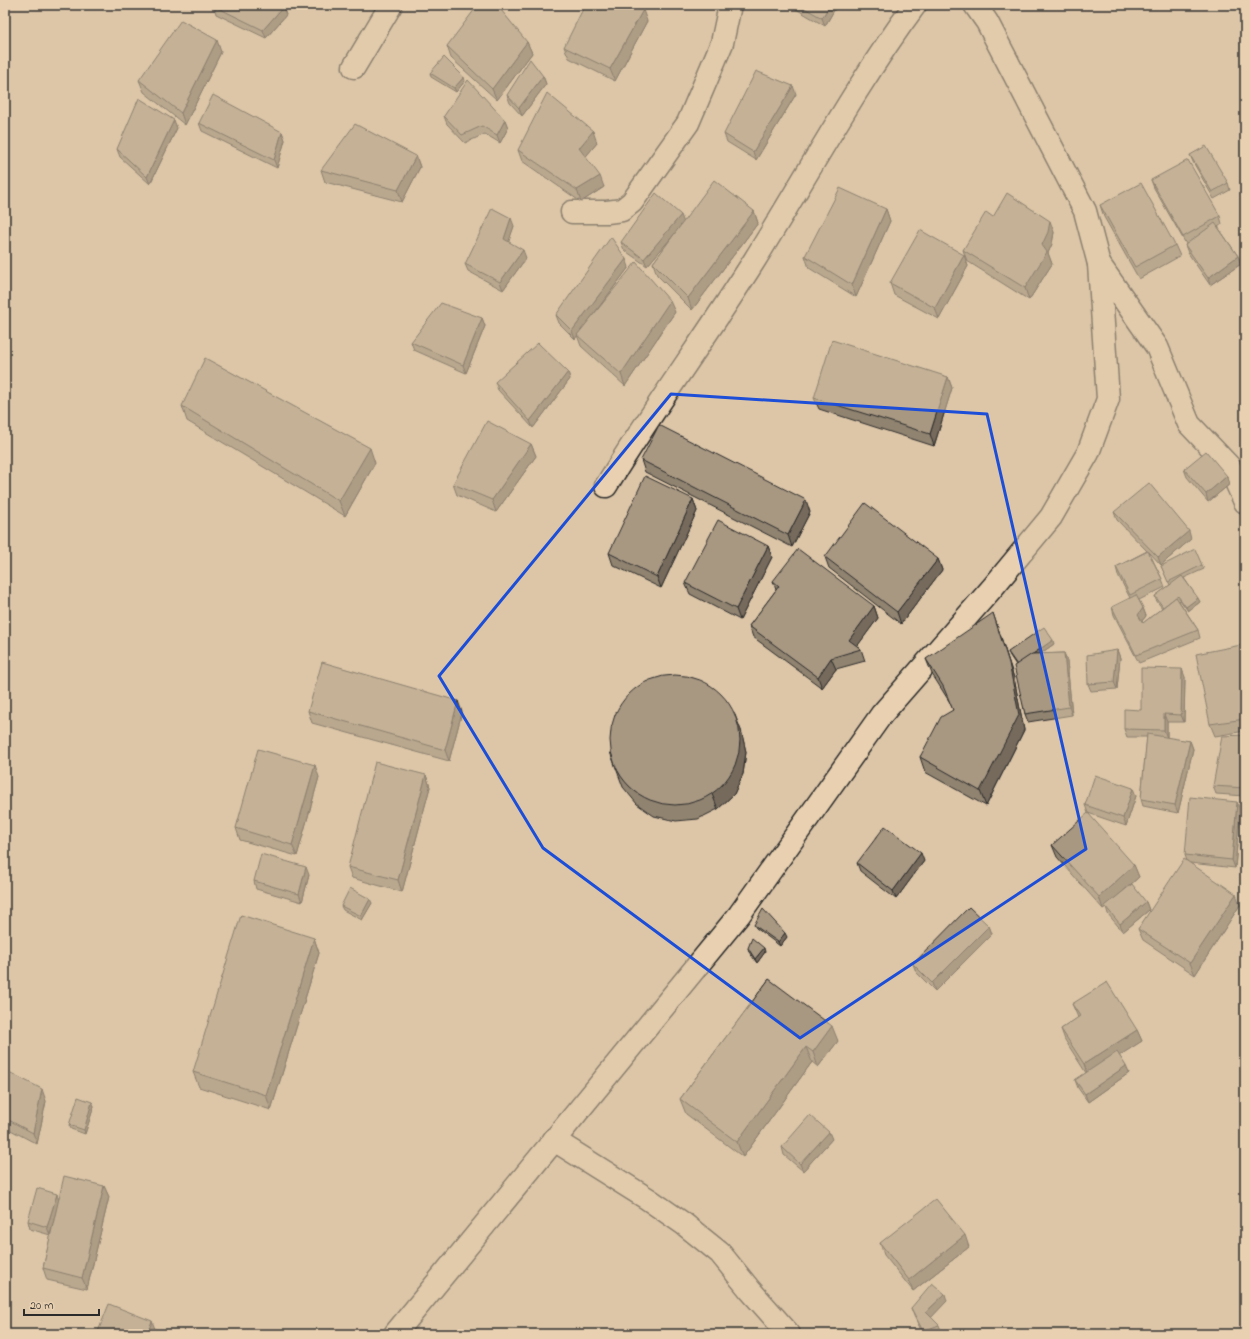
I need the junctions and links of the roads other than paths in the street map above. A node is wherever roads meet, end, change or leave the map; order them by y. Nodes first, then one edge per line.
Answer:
1 (391, 5) edge
2 (730, 5) edge
3 (915, 5) edge
4 (975, 5) edge
5 (354, 67) dead end
6 (572, 212) dead end
7 (1099, 264) junction
8 (606, 486) dead end
9 (1245, 502) edge
10 (554, 1140) junction
11 (395, 1334) edge
12 (788, 1334) edge

1 - 5 street
2 - 6 street
3 - 8 street
4 - 7 street
7 - 9 street
7 - 10 street
10 - 11 street
10 - 12 street

